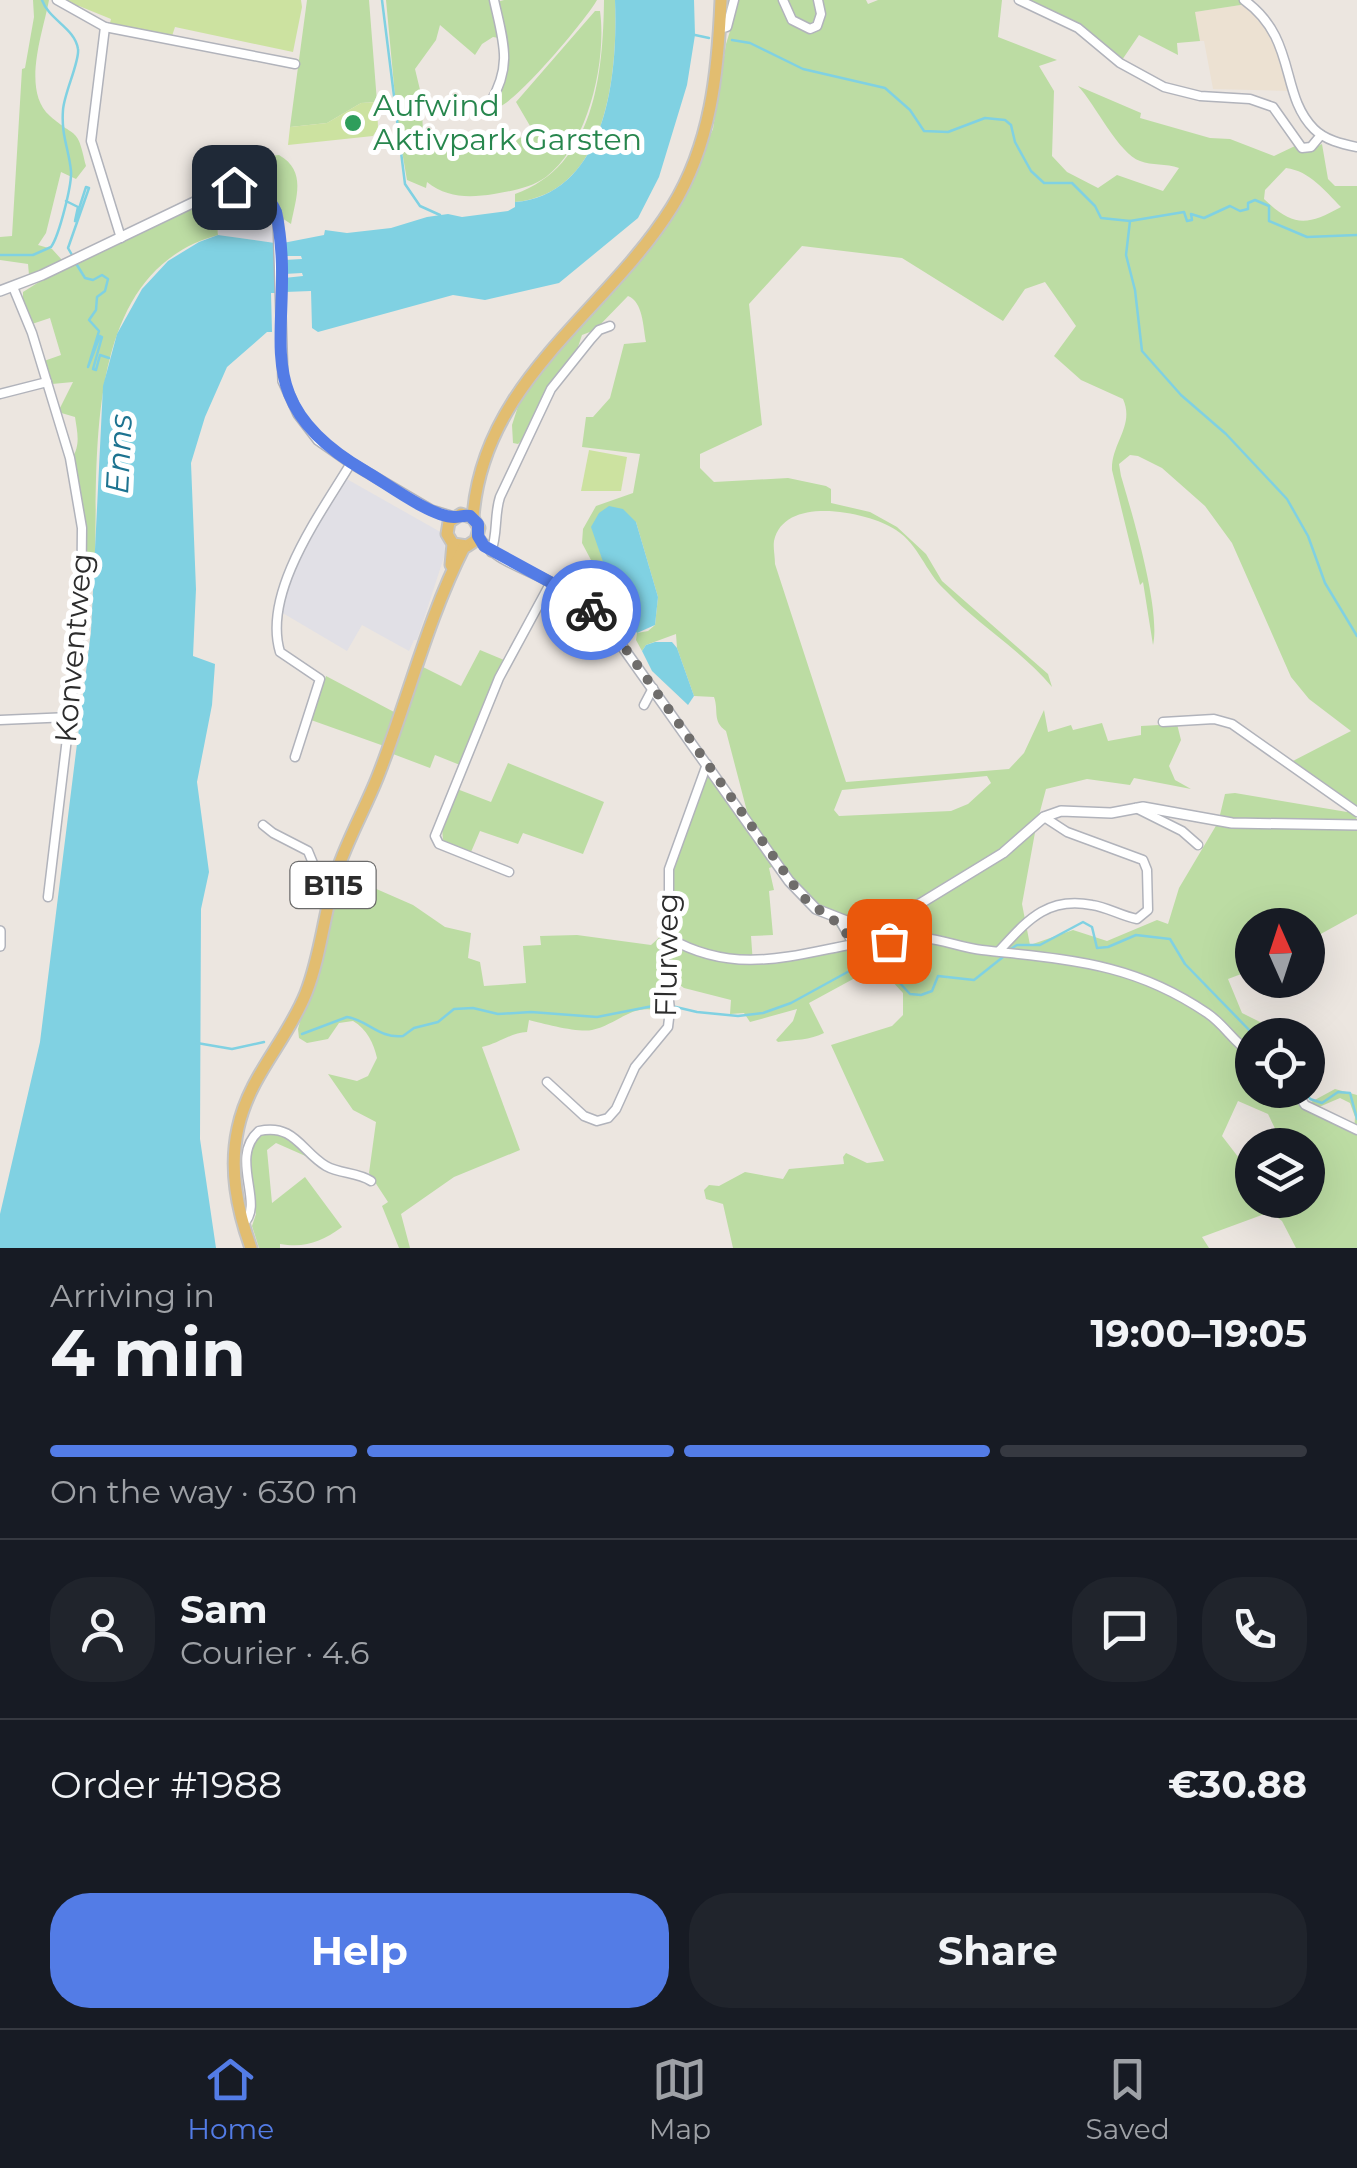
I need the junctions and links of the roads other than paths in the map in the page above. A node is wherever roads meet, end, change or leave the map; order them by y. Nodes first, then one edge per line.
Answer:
1 (57, 0) edge
2 (494, 0) edge
3 (721, 0) edge
4 (734, 0) edge
5 (784, 0) edge
6 (818, 0) edge
7 (1019, 0) edge
8 (1244, 0) edge
9 (105, 27) junction
10 (720, 30) junction
11 (296, 64) dead end
12 (491, 109) dead end
13 (1321, 135) junction
14 (1357, 148) edge
15 (121, 238) junction
16 (13, 288) junction
17 (0, 291) edge
18 (610, 326) dead end
19 (47, 382) junction
20 (0, 394) edge
21 (352, 463) junction
22 (432, 510) junction
23 (463, 516) junction
24 (446, 530) junction
25 (473, 545) junction
26 (550, 582) junction
27 (653, 688) junction
28 (644, 705) dead end
29 (70, 717) junction
30 (0, 720) edge
31 (1163, 722) dead end
32 (295, 756) dead end
33 (706, 764) junction
34 (1136, 808) junction
35 (1357, 812) edge
36 (1044, 818) junction
37 (264, 824) dead end
38 (1357, 825) edge
39 (1198, 845) dead end
40 (509, 872) dead end
41 (335, 878) junction
42 (48, 897) dead end
43 (839, 920) junction
44 (0, 932) edge
45 (669, 938) junction
46 (854, 945) junction
47 (0, 946) edge
48 (999, 951) junction
49 (1235, 1039) edge
50 (547, 1082) dead end
51 (1311, 1108) edge
52 (1355, 1129) edge
53 (371, 1181) dead end
54 (242, 1224) junction
55 (251, 1248) edge

1 - 9 street
2 - 12 street
3 - 10 main road, B115
4 - 10 street
5 - 6 street
7 - 13 street
8 - 13 street
9 - 11 street
9 - 15 street
10 - 23 main road, B115
13 - 14 street
15 - 16 street
15 - 21 street
16 - 17 street
16 - 19 street, Konventweg
18 - 25 street
19 - 20 street
19 - 29 street, Konventweg
21 - 22 street
21 - 32 street
22 - 23 street
22 - 24 street
23 - 24 main road, B115
23 - 25 main road, B115
24 - 25 main road
25 - 26 street
25 - 41 main road, B115
26 - 27 street
26 - 40 street
27 - 28 street
27 - 33 street
29 - 30 street
29 - 42 street, Konventweg
31 - 35 street
33 - 43 street
33 - 45 street, Flurweg
34 - 36 street
34 - 38 street
34 - 39 street
36 - 43 street
36 - 48 street
37 - 41 street
41 - 54 main road, B115
43 - 46 street
44 - 47 street
45 - 46 street
45 - 50 street, Flurweg
46 - 48 street
48 - 49 street
51 - 52 street
53 - 54 street
54 - 55 main road, B115

